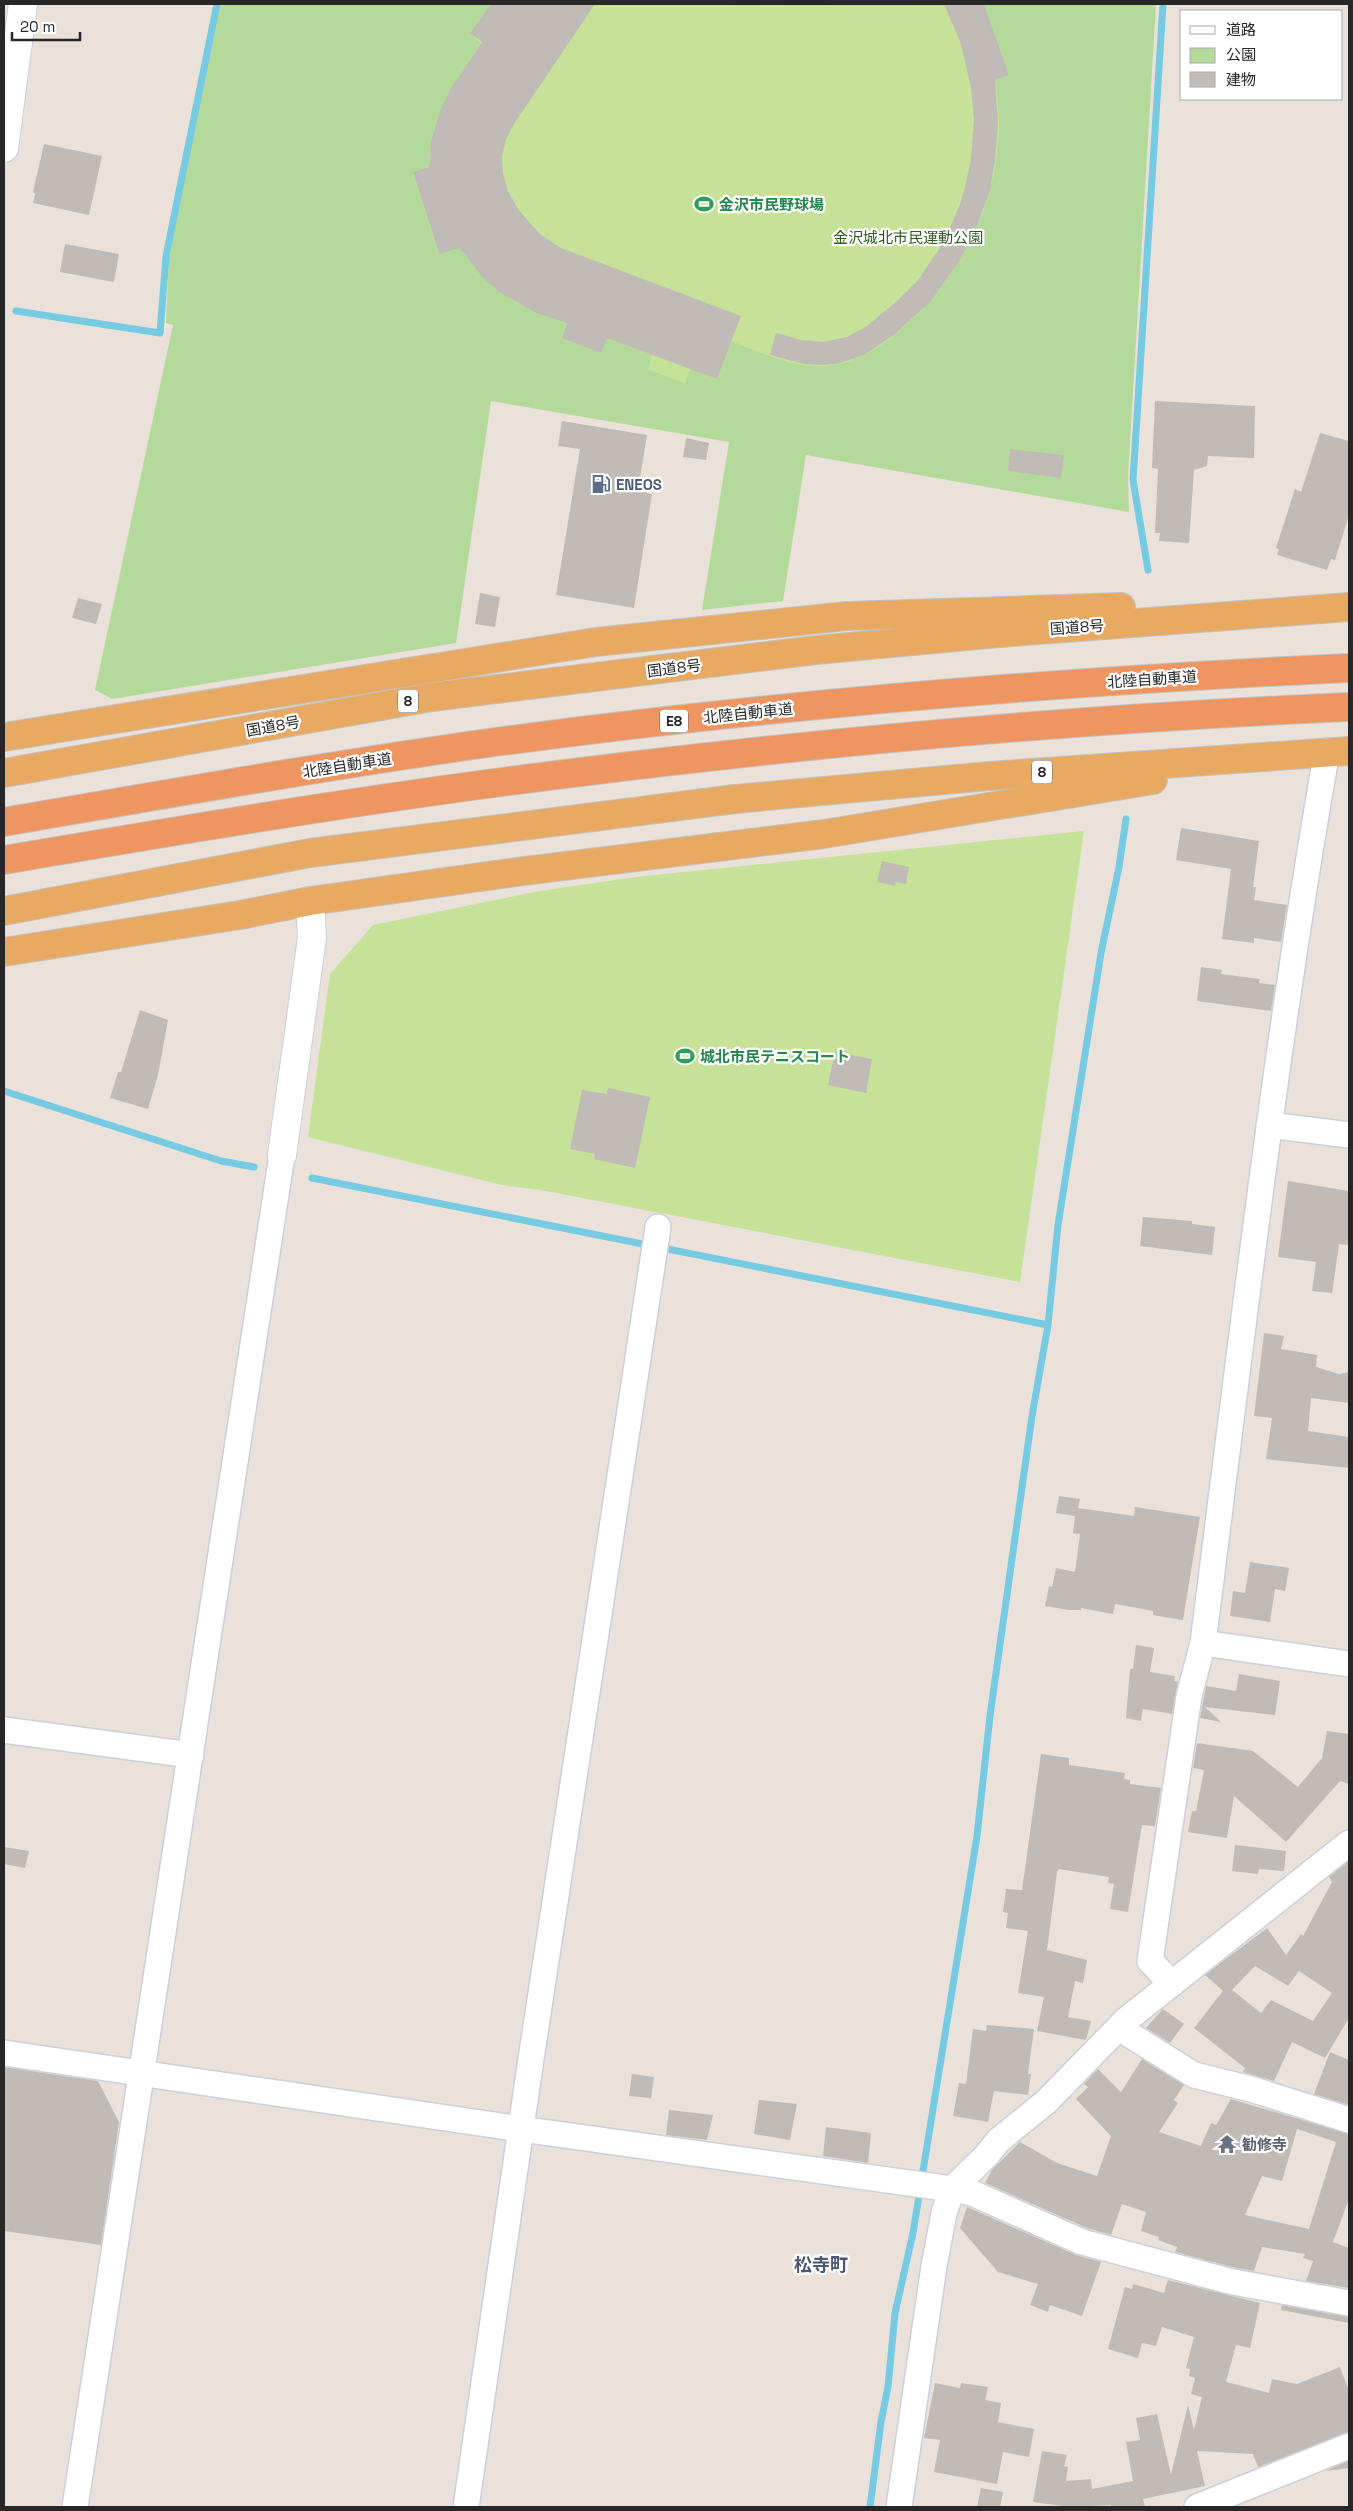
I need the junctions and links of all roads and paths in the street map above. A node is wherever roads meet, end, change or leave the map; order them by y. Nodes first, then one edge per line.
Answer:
1 (23, 4) edge
2 (4, 148) edge
3 (1349, 607) edge
4 (1237, 615) junction
5 (1349, 668) edge
6 (1349, 707) edge
7 (4, 737) edge
8 (1338, 751) edge
9 (4, 773) edge
10 (4, 822) edge
11 (4, 860) edge
12 (310, 901) junction
13 (4, 911) edge
14 (4, 952) edge
15 (1270, 1125) junction
16 (1349, 1135) edge
17 (282, 1155) joint
18 (656, 1240) dead end
19 (1202, 1643) junction
20 (1349, 1664) edge
21 (4, 1730) edge
22 (191, 1755) junction
23 (1349, 1843) edge
24 (1172, 1984) junction
25 (1119, 2028) junction
26 (4, 2053) edge
27 (143, 2073) junction
28 (1349, 2120) edge
29 (521, 2129) junction
30 (932, 2186) junction
31 (1349, 2304) edge
32 (1349, 2446) edge
33 (75, 2507) edge
34 (466, 2507) edge
35 (899, 2507) edge
36 (1197, 2507) edge

1 - 2 street
3 - 4 highway, 国道8号 / 8
4 - 7 highway
4 - 9 highway, 国道8号 / 8
5 - 10 highway, 北陸自動車道 / E8
6 - 11 highway
8 - 12 highway
8 - 13 highway, 8
8 - 15 street
12 - 14 highway
12 - 17 street
15 - 16 street
15 - 19 street
17 - 22 street
18 - 29 street
19 - 20 street
19 - 24 street
21 - 22 street
22 - 27 street
23 - 24 street
24 - 25 street
25 - 28 street
25 - 30 street
26 - 27 street
27 - 29 street
27 - 33 street
29 - 30 street
29 - 34 street
30 - 31 street
30 - 35 street
32 - 36 street

